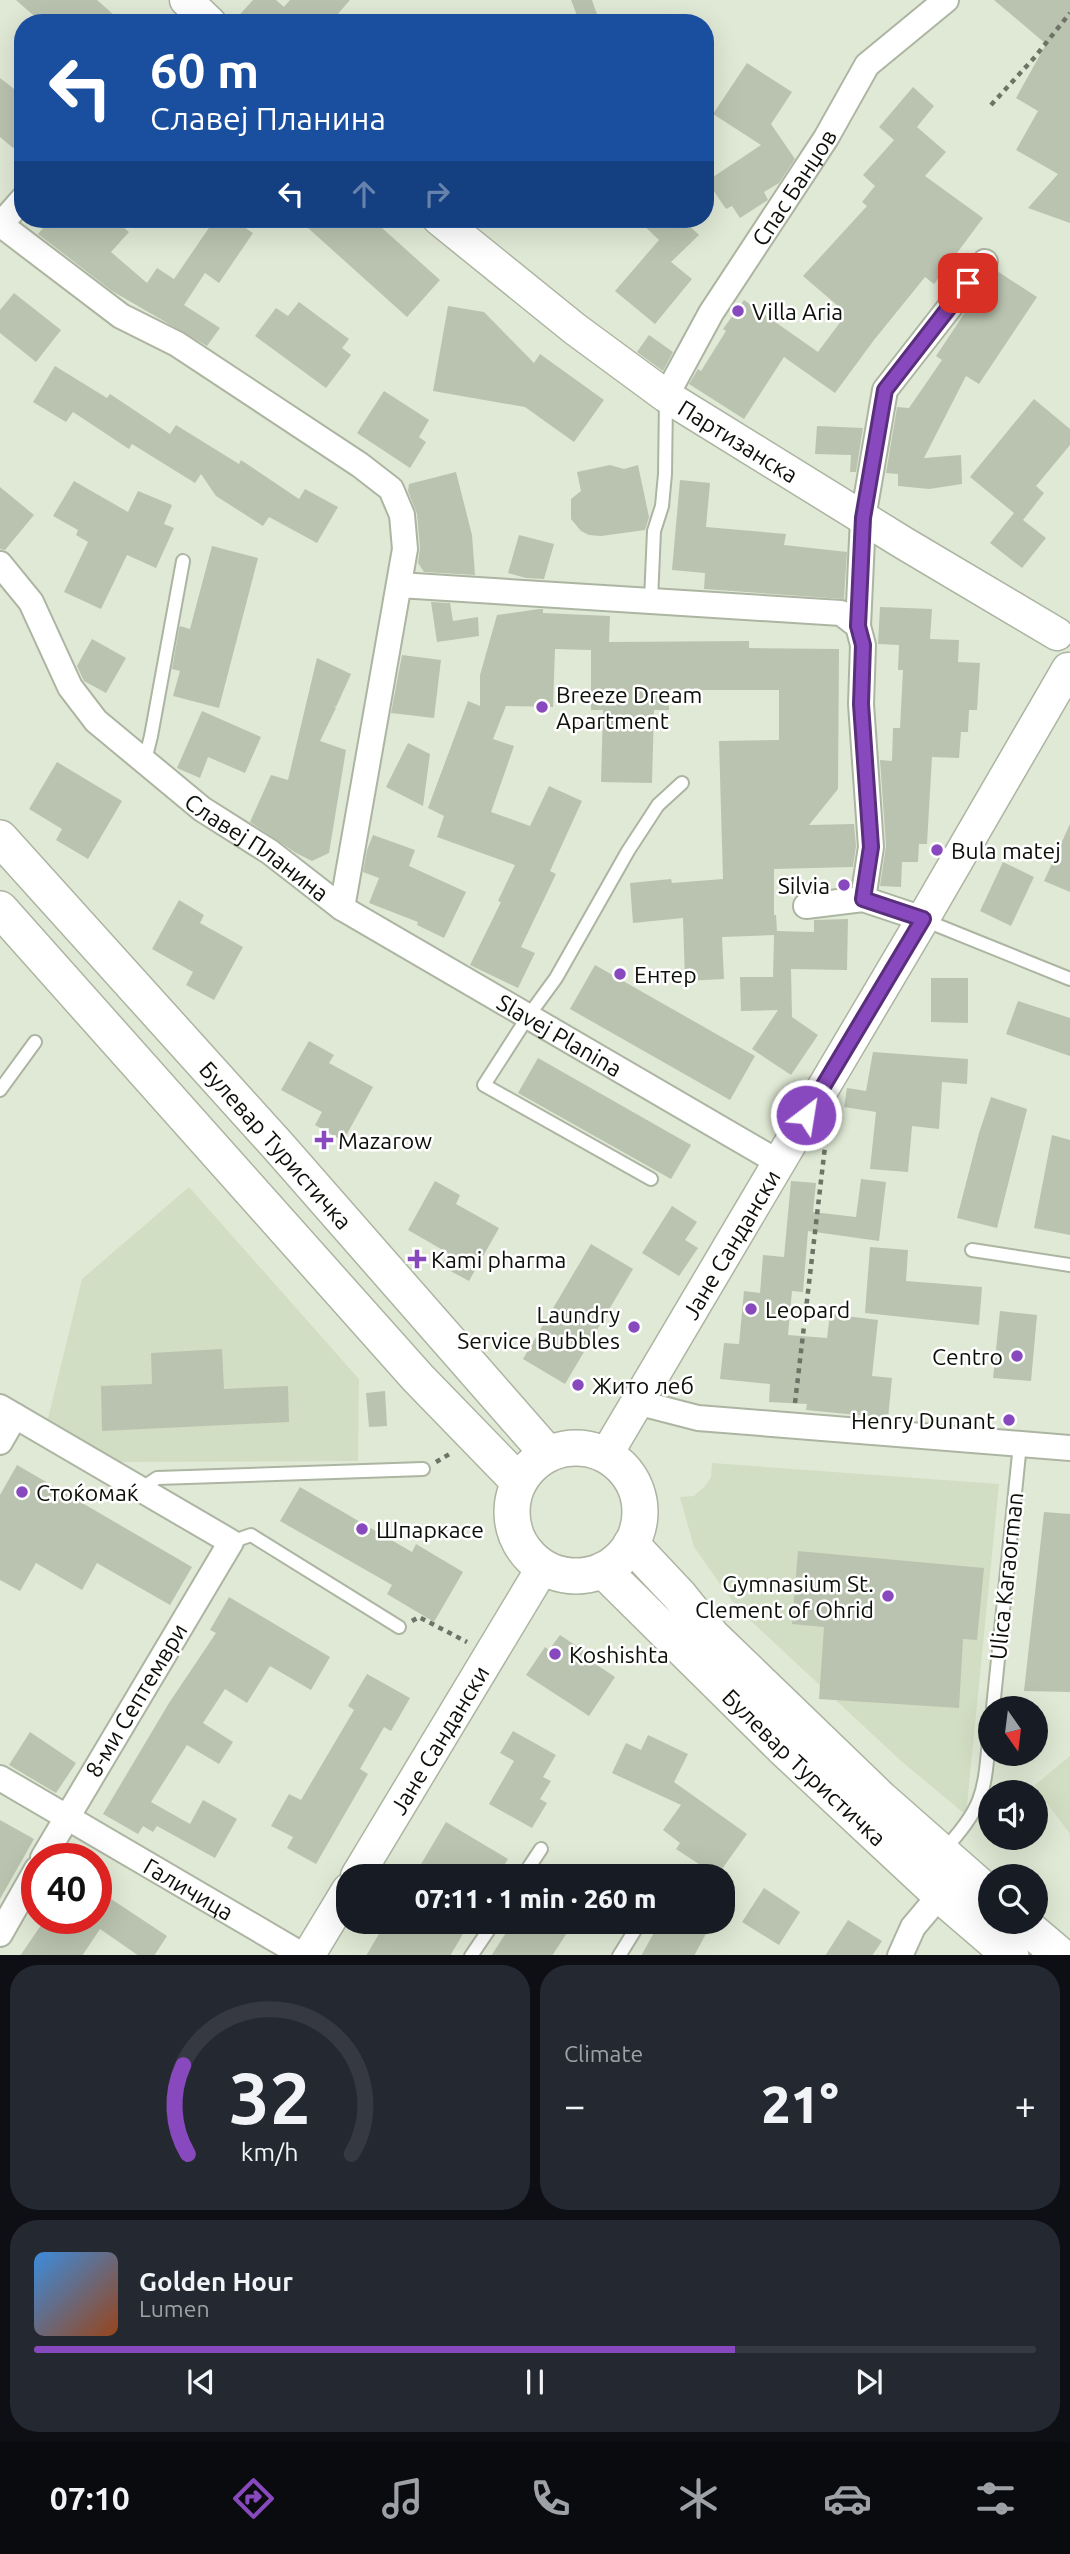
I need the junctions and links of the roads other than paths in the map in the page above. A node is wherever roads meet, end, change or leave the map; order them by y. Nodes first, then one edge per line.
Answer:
1 (946, 0) edge
2 (14, 209) edge
3 (0, 224) edge
4 (450, 228) edge
5 (985, 262) dead end
6 (666, 396) junction
7 (863, 518) junction
8 (183, 561) dead end
9 (0, 564) edge
10 (399, 585) junction
11 (651, 600) junction
12 (858, 626) junction
13 (1064, 629) edge
14 (1069, 670) edge
15 (145, 760) junction
16 (682, 783) dead end
17 (0, 838) edge
18 (863, 899) junction
19 (806, 906) dead end
20 (342, 908) junction
21 (0, 909) edge
22 (923, 919) junction
23 (1070, 979) edge
24 (529, 1015) junction
25 (35, 1042) dead end
26 (0, 1090) edge
27 (778, 1162) junction
28 (651, 1179) dead end
29 (972, 1250) dead end
30 (1070, 1265) edge
31 (636, 1402) junction
32 (8, 1411) edge
33 (0, 1442) edge
34 (1020, 1444) junction
35 (1070, 1448) edge
36 (548, 1454) junction
37 (606, 1455) junction
38 (423, 1469) dead end
39 (519, 1482) junction
40 (141, 1489) junction
41 (231, 1542) junction
42 (631, 1544) junction
43 (543, 1567) junction
44 (603, 1570) junction
45 (398, 1627) road end
46 (994, 1696) edge
47 (987, 1766) edge
48 (0, 1779) edge
49 (66, 1817) junction
50 (51, 1843) edge
51 (541, 1849) dead end
52 (942, 1853) junction
53 (364, 1864) edge
54 (531, 1864) edge
55 (978, 1884) edge
56 (940, 1895) junction
57 (21, 1897) edge
58 (336, 1909) edge
59 (0, 1934) edge
60 (486, 1934) edge
61 (632, 1934) edge
62 (1036, 1934) edge
63 (306, 1955) edge
64 (471, 1955) edge
65 (619, 1955) edge
66 (900, 1955) edge
67 (1011, 1955) edge
68 (1061, 1955) edge

1 - 6 street, Спас Банџов
2 - 3 street, Славеј Планина
3 - 10 street, Славеј Планина
4 - 6 street, Партизанска
5 - 7 street
6 - 7 street, Партизанска
6 - 11 lane
7 - 12 street
7 - 13 street, Партизанска
8 - 15 lane
9 - 15 street, Славеј Планина
10 - 11 street
10 - 20 street, Славеј Планина
11 - 12 street
12 - 18 street
13 - 14 street
14 - 22 street, Јане Сандански
15 - 20 street, Славеј Планина
16 - 24 lane
17 - 36 main road, Булевар Туристичка
18 - 19 street
18 - 22 street
20 - 24 street, Slavej Planina
21 - 39 main road
22 - 23 lane
22 - 27 street, Јане Сандански
24 - 27 street, Slavej Planina
24 - 28 lane
25 - 26 lane
27 - 31 street, Јане Сандански
29 - 30 lane
31 - 34 street
31 - 37 street, Јане Сандански
32 - 33 street
32 - 40 street
34 - 35 street
34 - 46 lane, Ulica Karaorman
36 - 37 main road
36 - 39 main road
37 - 42 main road
38 - 40 lane
39 - 43 main road
40 - 41 street
41 - 45 lane
41 - 49 street, 8-ми Септември
42 - 44 main road
42 - 52 main road, Булевар Туристичка
43 - 44 main road
43 - 53 street, Јане Сандански
44 - 56 main road, Булевар Туристичка
47 - 52 lane
48 - 49 street, Галичица
49 - 50 street, 8-ми Септември
49 - 63 street, Галичица
51 - 54 lane
52 - 55 main road, Булевар Туристичка
56 - 66 street
56 - 67 main road, Булевар Туристичка
57 - 59 street
58 - 63 street
60 - 64 lane
61 - 65 lane
62 - 68 main road

